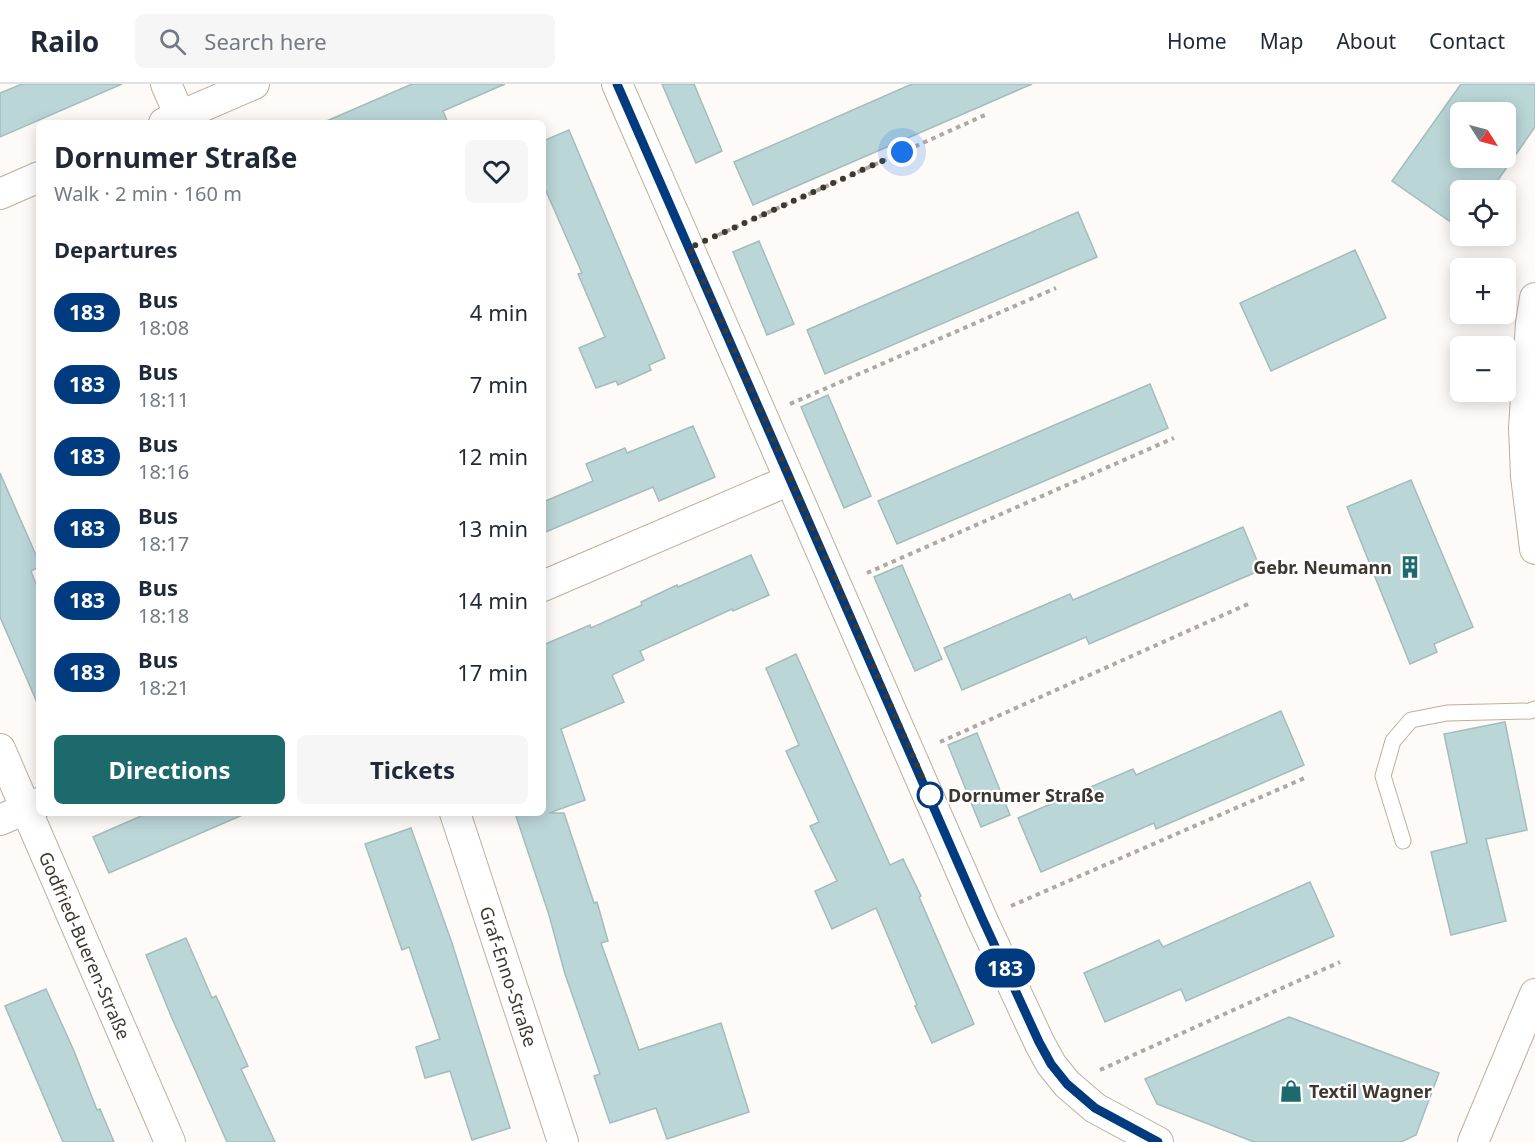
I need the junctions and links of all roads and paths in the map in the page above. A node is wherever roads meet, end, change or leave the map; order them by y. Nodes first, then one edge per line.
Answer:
1 (166, 84) edge
2 (254, 84) edge
3 (617, 84) edge
4 (985, 115) dead end
5 (176, 120) edge
6 (178, 120) edge
7 (36, 178) edge
8 (0, 194) edge
9 (689, 248) junction
10 (1056, 288) dead end
11 (1535, 298) edge
12 (762, 416) junction
13 (1174, 438) dead end
14 (790, 480) junction
15 (1535, 549) edge
16 (546, 585) edge
17 (837, 586) junction
18 (1248, 604) dead end
19 (1535, 709) edge
20 (0, 749) edge
21 (912, 755) junction
22 (1307, 777) dead end
23 (22, 810) edge
24 (456, 816) edge
25 (1403, 841) dead end
26 (982, 918) junction
27 (1340, 962) dead end
28 (1535, 994) edge
29 (1067, 1084) junction
30 (170, 1142) edge
31 (563, 1142) edge
32 (1158, 1142) edge
33 (1473, 1142) edge

1 - 5 street
2 - 6 street
3 - 9 street
4 - 9 path
7 - 8 street
9 - 12 street
10 - 12 path
11 - 15 street
12 - 14 street
13 - 17 path
14 - 16 street
14 - 17 street
17 - 21 street
18 - 21 path
19 - 25 lane
20 - 23 street, Godfried-Bueren-Straße
21 - 26 street
22 - 26 path
23 - 30 street, Godfried-Bueren-Straße
24 - 31 street, Graf-Enno-Straße
26 - 29 street
27 - 29 path
28 - 33 street
29 - 32 street

